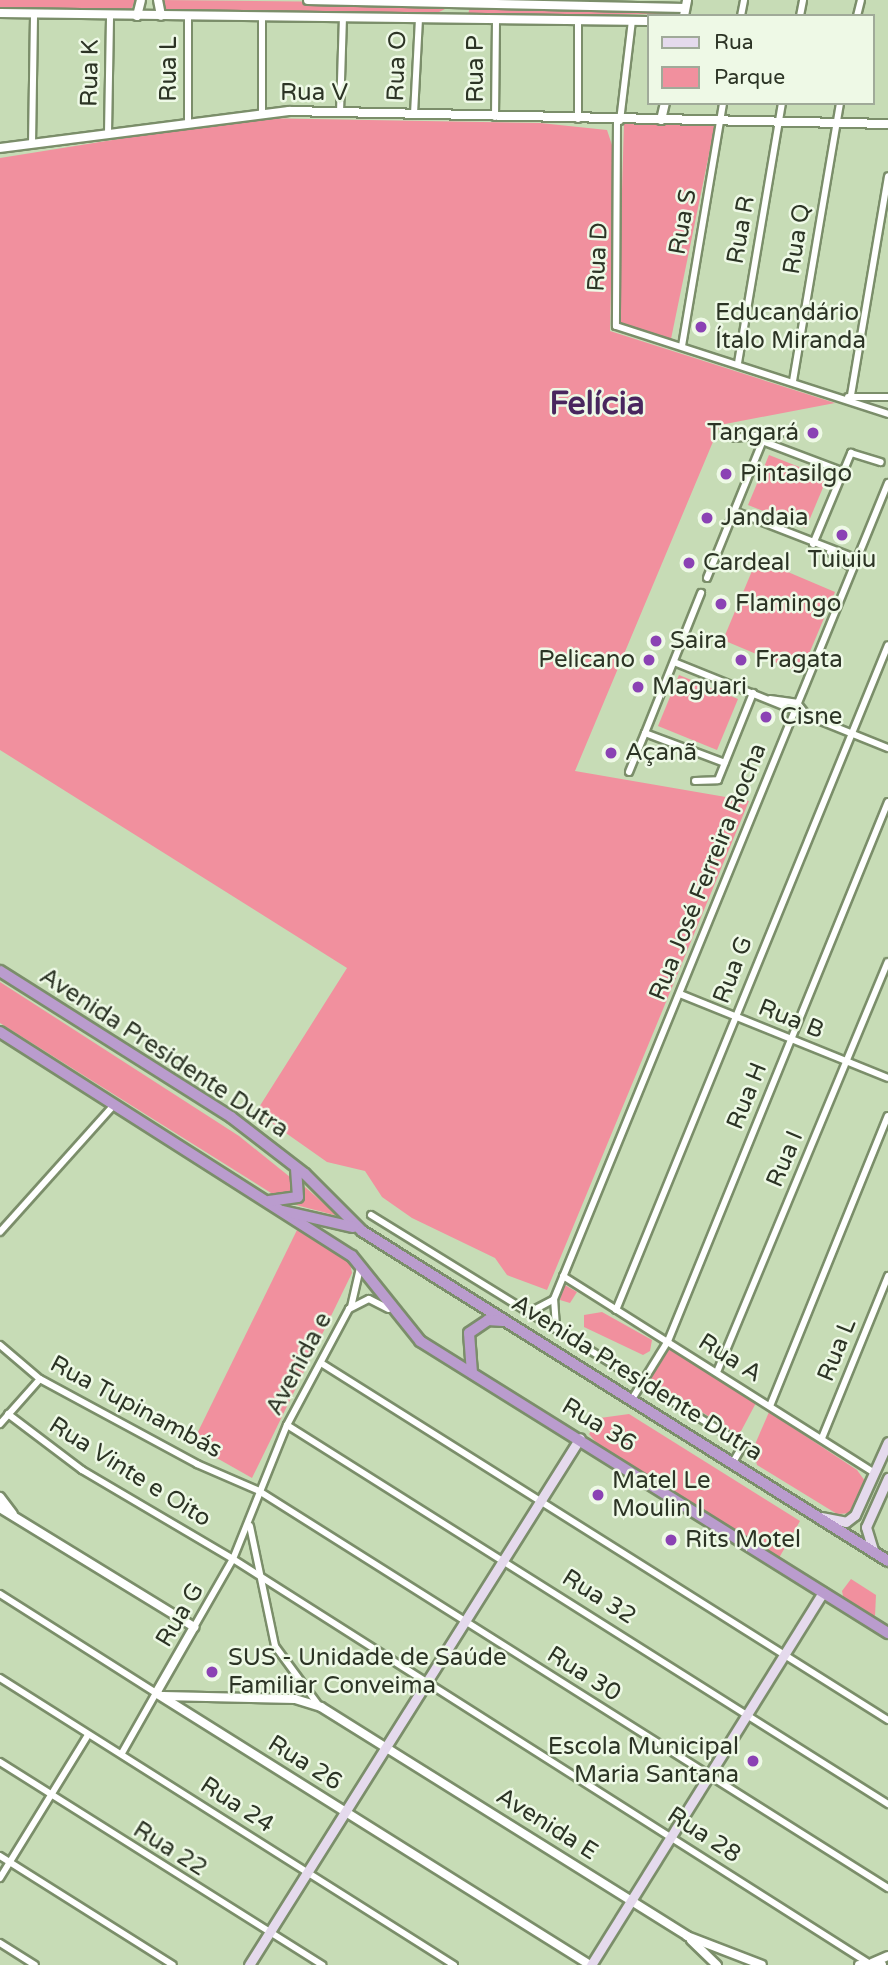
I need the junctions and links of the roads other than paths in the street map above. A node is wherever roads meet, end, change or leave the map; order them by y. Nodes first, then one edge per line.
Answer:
1 (141, 0) edge
2 (158, 0) edge
3 (308, 0) edge
4 (345, 0) edge
5 (419, 1) edge
6 (497, 2) edge
7 (446, 3) junction
8 (469, 3) junction
9 (578, 3) edge
10 (636, 3) edge
11 (685, 8) edge
12 (0, 13) edge
13 (34, 14) junction
14 (110, 15) junction
15 (137, 16) junction
16 (161, 16) junction
17 (188, 16) junction
18 (262, 18) junction
19 (343, 19) junction
20 (419, 19) junction
21 (446, 19) junction
22 (467, 19) junction
23 (496, 21) junction
24 (632, 21) junction
25 (646, 22) edge
26 (578, 23) junction
27 (665, 105) edge
28 (723, 105) edge
29 (782, 105) edge
30 (840, 105) edge
31 (262, 112) junction
32 (340, 112) junction
33 (414, 114) junction
34 (495, 117) junction
35 (578, 119) junction
36 (661, 120) junction
37 (720, 120) junction
38 (188, 121) junction
39 (619, 121) junction
40 (779, 122) junction
41 (836, 124) junction
42 (888, 124) edge
43 (108, 133) junction
44 (32, 144) junction
45 (0, 148) edge
46 (888, 176) edge
47 (682, 346) junction
48 (738, 363) junction
49 (793, 381) junction
50 (888, 397) edge
51 (850, 399) junction
52 (888, 414) edge
53 (794, 431) dead end
54 (766, 433) junction
55 (735, 438) dead end
56 (762, 441) junction
57 (881, 461) dead end
58 (844, 472) junction
59 (888, 483) edge
60 (734, 512) junction
61 (813, 544) junction
62 (830, 552) junction
63 (855, 558) junction
64 (851, 567) junction
65 (707, 578) dead end
66 (701, 593) dead end
67 (888, 645) edge
68 (674, 662) junction
69 (753, 693) junction
70 (770, 699) junction
71 (797, 703) junction
72 (792, 713) junction
73 (805, 713) junction
74 (645, 733) junction
75 (851, 733) junction
76 (888, 748) edge
77 (725, 763) junction
78 (629, 772) dead end
79 (695, 781) dead end
80 (888, 803) edge
81 (888, 962) edge
82 (0, 971) edge
83 (680, 994) junction
84 (736, 1017) junction
85 (0, 1032) edge
86 (791, 1040) junction
87 (847, 1063) junction
88 (888, 1079) edge
89 (116, 1103) junction
90 (888, 1116) edge
91 (292, 1163) junction
92 (267, 1201) junction
93 (281, 1210) junction
94 (371, 1215) dead end
95 (362, 1231) junction
96 (0, 1232) edge
97 (359, 1262) junction
98 (563, 1276) junction
99 (888, 1276) edge
100 (554, 1299) junction
101 (349, 1309) junction
102 (616, 1310) junction
103 (530, 1311) junction
104 (398, 1318) junction
105 (509, 1322) junction
106 (556, 1327) junction
107 (668, 1341) junction
108 (0, 1345) edge
109 (321, 1363) junction
110 (717, 1372) junction
111 (472, 1373) junction
112 (40, 1378) junction
113 (642, 1381) junction
114 (632, 1399) junction
115 (770, 1406) junction
116 (8, 1414) junction
117 (0, 1424) edge
118 (287, 1425) junction
119 (580, 1438) junction
120 (822, 1438) junction
121 (888, 1442) edge
122 (732, 1464) junction
123 (875, 1473) junction
124 (888, 1478) edge
125 (260, 1491) junction
126 (0, 1497) edge
127 (542, 1502) junction
128 (0, 1508) edge
129 (13, 1514) junction
130 (817, 1516) junction
131 (250, 1524) junction
132 (878, 1555) junction
133 (233, 1559) junction
134 (504, 1560) junction
135 (888, 1561) edge
136 (257, 1575) junction
137 (823, 1592) junction
138 (0, 1594) edge
139 (466, 1623) junction
140 (194, 1627) junction
141 (888, 1633) edge
142 (784, 1655) junction
143 (0, 1678) edge
144 (427, 1681) junction
145 (158, 1695) junction
146 (321, 1707) junction
147 (748, 1714) junction
148 (888, 1720) edge
149 (88, 1735) junction
150 (386, 1748) junction
151 (122, 1753) junction
152 (0, 1762) edge
153 (709, 1775) junction
154 (51, 1794) junction
155 (888, 1804) edge
156 (347, 1811) junction
157 (671, 1836) junction
158 (0, 1856) edge
159 (8, 1861) junction
160 (307, 1872) junction
161 (0, 1878) edge
162 (888, 1888) edge
163 (632, 1899) junction
164 (270, 1933) junction
165 (687, 1936) junction
166 (0, 1943) edge
167 (888, 1956) edge
168 (870, 1964) edge
169 (35, 1965) edge
170 (173, 1965) edge
171 (249, 1965) edge
172 (322, 1965) edge
173 (454, 1965) edge
174 (590, 1965) edge
175 (717, 1965) edge
176 (762, 1965) edge
177 (859, 1965) edge
178 (882, 1965) edge

1 - 15 street
2 - 16 street
3 - 4 street
4 - 5 street
5 - 7 street
6 - 8 street
6 - 9 street
7 - 8 street
7 - 21 street
8 - 22 street
9 - 10 street
10 - 11 street
12 - 13 street
13 - 14 street
13 - 44 street
14 - 15 street
14 - 43 street, Rua K
15 - 16 street
16 - 17 street
17 - 18 street
17 - 38 street, Rua L
18 - 19 street
18 - 31 street
19 - 20 street
19 - 32 street
20 - 21 street
20 - 33 street, Rua O
21 - 22 street
22 - 23 street
23 - 26 street
23 - 34 street, Rua P
24 - 25 street
24 - 26 street
24 - 39 street
26 - 35 street
27 - 36 street
28 - 37 street, Rua S
29 - 40 street, Rua R
30 - 41 street, Rua Q
31 - 32 street, Rua V
31 - 38 street, Rua V
32 - 33 street, Rua V
33 - 34 street, Rua V
34 - 35 street, Rua V
35 - 39 street, Rua V
36 - 37 street, Rua V
36 - 39 street, Rua V
37 - 40 street, Rua V
37 - 47 street, Rua S
38 - 43 street, Rua V
39 - 47 street, Rua D
40 - 41 street, Rua V
40 - 48 street, Rua R
41 - 42 street, Rua V
41 - 49 street, Rua Q
43 - 44 street, Rua V
44 - 45 street, Rua V
46 - 51 street
47 - 48 street, Rua D
48 - 49 street, Rua D
49 - 51 street, Rua D
50 - 51 street
51 - 52 street, Rua D
53 - 54 street
54 - 55 street
54 - 56 street
56 - 58 street
56 - 60 street
57 - 58 street
58 - 61 street
59 - 63 street, Rua José Ferreira Rocha
60 - 61 street
60 - 65 street
61 - 62 street
62 - 63 street
62 - 64 street
63 - 64 street, Rua José Ferreira Rocha
64 - 71 street, Rua José Ferreira Rocha
66 - 68 street
67 - 75 street, Rua G
68 - 69 street
68 - 74 street
69 - 70 street
69 - 77 street
70 - 71 street
70 - 72 street
71 - 72 street, Rua José Ferreira Rocha
71 - 73 street
72 - 73 street
72 - 83 street, Rua José Ferreira Rocha
73 - 75 street
74 - 77 street
74 - 78 street
75 - 76 street
75 - 84 street, Rua G
77 - 79 street
80 - 86 street, Rua H
81 - 87 street, Rua I
82 - 91 highway, Avenida Presidente Dutra
83 - 84 street, Rua B
83 - 98 street, Rua José Ferreira Rocha
84 - 86 street, Rua B
84 - 102 street, Rua G
85 - 89 highway, Avenida Presidente Dutra
86 - 87 street, Rua B
86 - 107 street, Rua H
87 - 88 street, Rua B
87 - 110 street, Rua I
89 - 92 highway, Avenida Presidente Dutra
89 - 96 street
90 - 115 street
91 - 92 highway
91 - 95 highway, Avenida Presidente Dutra
92 - 93 highway, Avenida Presidente Dutra
93 - 95 highway, Avenida Presidente Dutra
93 - 97 highway
94 - 103 street
95 - 105 highway, Avenida Presidente Dutra
97 - 101 street
97 - 104 highway, Rua 36
98 - 100 street, Rua José Ferreira Rocha
98 - 102 street, Rua A
99 - 120 street, Rua L
100 - 103 street
100 - 106 street
101 - 104 street, Avenida e
101 - 109 street, Avenida e
102 - 107 street, Rua A
103 - 106 street
104 - 111 highway, Rua 36
105 - 111 highway
105 - 114 highway, Avenida Presidente Dutra
106 - 113 street
107 - 110 street, Rua A
107 - 113 street, Rua H
108 - 112 street, Rua Tupinambás
109 - 118 street, Avenida e
109 - 127 street
110 - 115 street, Rua A
111 - 119 highway, Rua 36
112 - 116 street
112 - 125 street, Rua Tupinambás
113 - 114 street, Rua H
113 - 122 street
114 - 122 highway, Avenida Presidente Dutra
115 - 120 street, Rua A
116 - 117 street
116 - 133 street, Rua Vinte e Oito
118 - 125 street, Avenida e
118 - 134 street, Rua 32
119 - 127 main road
119 - 137 highway, Rua 36
120 - 123 street, Rua A
121 - 123 main road
122 - 130 highway, Avenida Presidente Dutra
123 - 130 main road
124 - 132 main road
125 - 131 street, Rua G
125 - 139 street, Rua 30
126 - 129 street
127 - 134 main road
127 - 142 street
128 - 129 street
129 - 140 street
130 - 132 highway, Avenida Presidente Dutra
131 - 133 street, Rua G
131 - 136 street
132 - 135 highway, Avenida Presidente Dutra
133 - 136 street, Rua 28
133 - 140 street, Rua G
134 - 139 main road
134 - 147 street, Rua 32
136 - 144 street, Rua 28
136 - 146 street
137 - 141 highway, Rua 36
137 - 142 main road
138 - 145 street, Rua 26
139 - 144 main road
139 - 153 street, Rua 30
140 - 145 street, Rua G
142 - 147 main road
142 - 148 street
143 - 149 street, Rua 24
144 - 150 main road
144 - 157 street, Rua 28
145 - 146 street, Avenida E
145 - 151 street, Rua G
145 - 156 street, Rua 26
146 - 150 street, Avenida E
147 - 153 main road
147 - 155 street, Rua 32
149 - 151 street, Rua 24
149 - 154 street
150 - 156 main road
150 - 163 street, Avenida E
151 - 160 street, Rua 24
152 - 154 street, Rua 22
153 - 157 main road
153 - 162 street, Rua 30
154 - 159 street
154 - 164 street, Rua 22
156 - 160 main road
156 - 174 street, Rua 26
157 - 163 main road
157 - 168 street, Rua 28
158 - 159 street
159 - 161 street
159 - 170 street
160 - 164 main road
160 - 173 street, Rua 24
163 - 165 street, Avenida E
163 - 174 main road
164 - 171 main road
164 - 172 street, Rua 22
165 - 175 street
165 - 176 street
166 - 169 street
167 - 168 street
168 - 177 street
168 - 178 street

